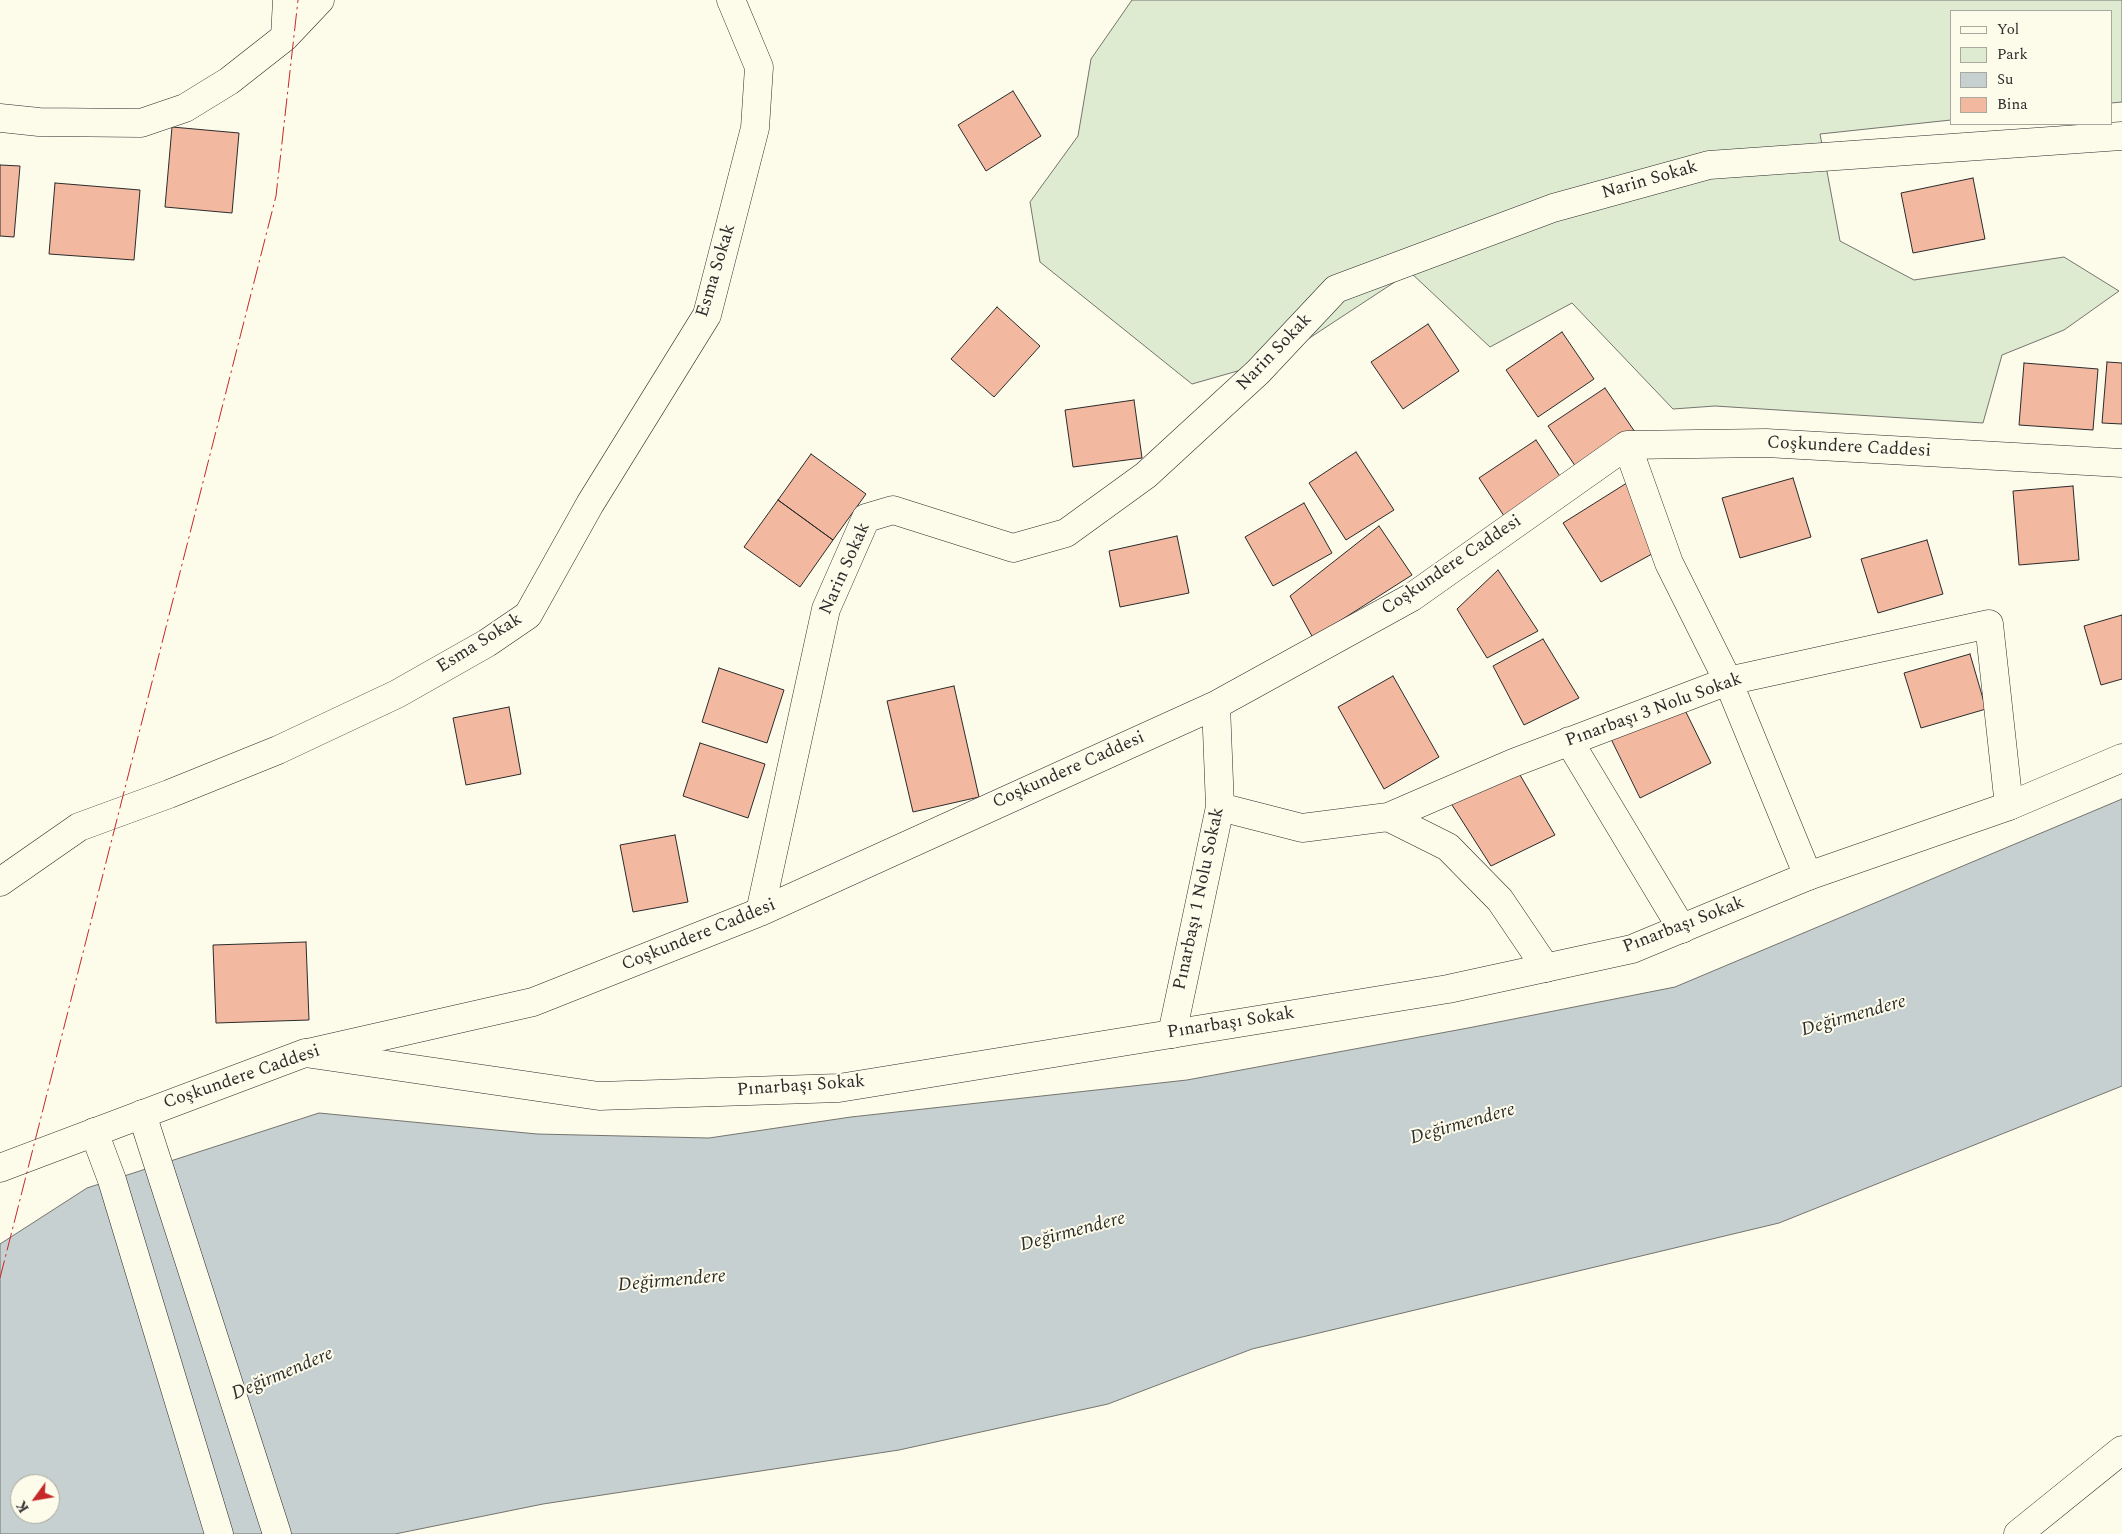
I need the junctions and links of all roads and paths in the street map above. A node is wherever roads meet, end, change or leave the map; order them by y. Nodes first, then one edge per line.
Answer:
1 (287, 0) edge
2 (320, 0) edge
3 (731, 0) edge
4 (285, 37) junction
5 (0, 118) edge
6 (2122, 136) edge
7 (1627, 445) junction
8 (2122, 463) edge
9 (1728, 681) junction
10 (1216, 704) junction
11 (1569, 741) junction
12 (2122, 758) edge
13 (1220, 806) junction
14 (2009, 806) junction
15 (1388, 817) junction
16 (1808, 876) junction
17 (0, 882) edge
18 (760, 912) junction
19 (1682, 929) junction
20 (1546, 968) junction
21 (1172, 1034) junction
22 (305, 1053) junction
23 (142, 1114) junction
24 (94, 1132) junction
25 (0, 1168) edge
26 (2122, 1450) edge
27 (219, 1534) edge
28 (277, 1534) edge
29 (2018, 1534) edge

1 - 4 street
2 - 4 street
3 - 17 street, Esma Sokak
4 - 5 street
6 - 18 street, Narin Sokak
7 - 8 street, Coşkundere Caddesi
7 - 9 street
7 - 10 street, Coşkundere Caddesi
9 - 11 street, Pınarbaşı 3 Nolu Sokak
9 - 14 street, Pınarbaşı 3 Nolu Sokak
9 - 16 street
10 - 13 street, Pınarbaşı 1 Nolu Sokak
10 - 18 street, Coşkundere Caddesi
11 - 15 street, Pınarbaşı 3 Nolu Sokak
11 - 19 street
12 - 14 street, Pınarbaşı Sokak
13 - 15 street, Pınarbaşı 3 Nolu Sokak
13 - 21 street, Pınarbaşı 1 Nolu Sokak
14 - 16 street, Pınarbaşı Sokak
15 - 20 street
16 - 19 street, Pınarbaşı Sokak
18 - 22 street, Coşkundere Caddesi
19 - 20 street, Pınarbaşı Sokak
20 - 21 street, Pınarbaşı Sokak
21 - 22 street, Pınarbaşı Sokak
22 - 23 street, Coşkundere Caddesi
23 - 24 street, Coşkundere Caddesi
23 - 28 street
24 - 25 street, Coşkundere Caddesi
24 - 27 street
26 - 29 street

